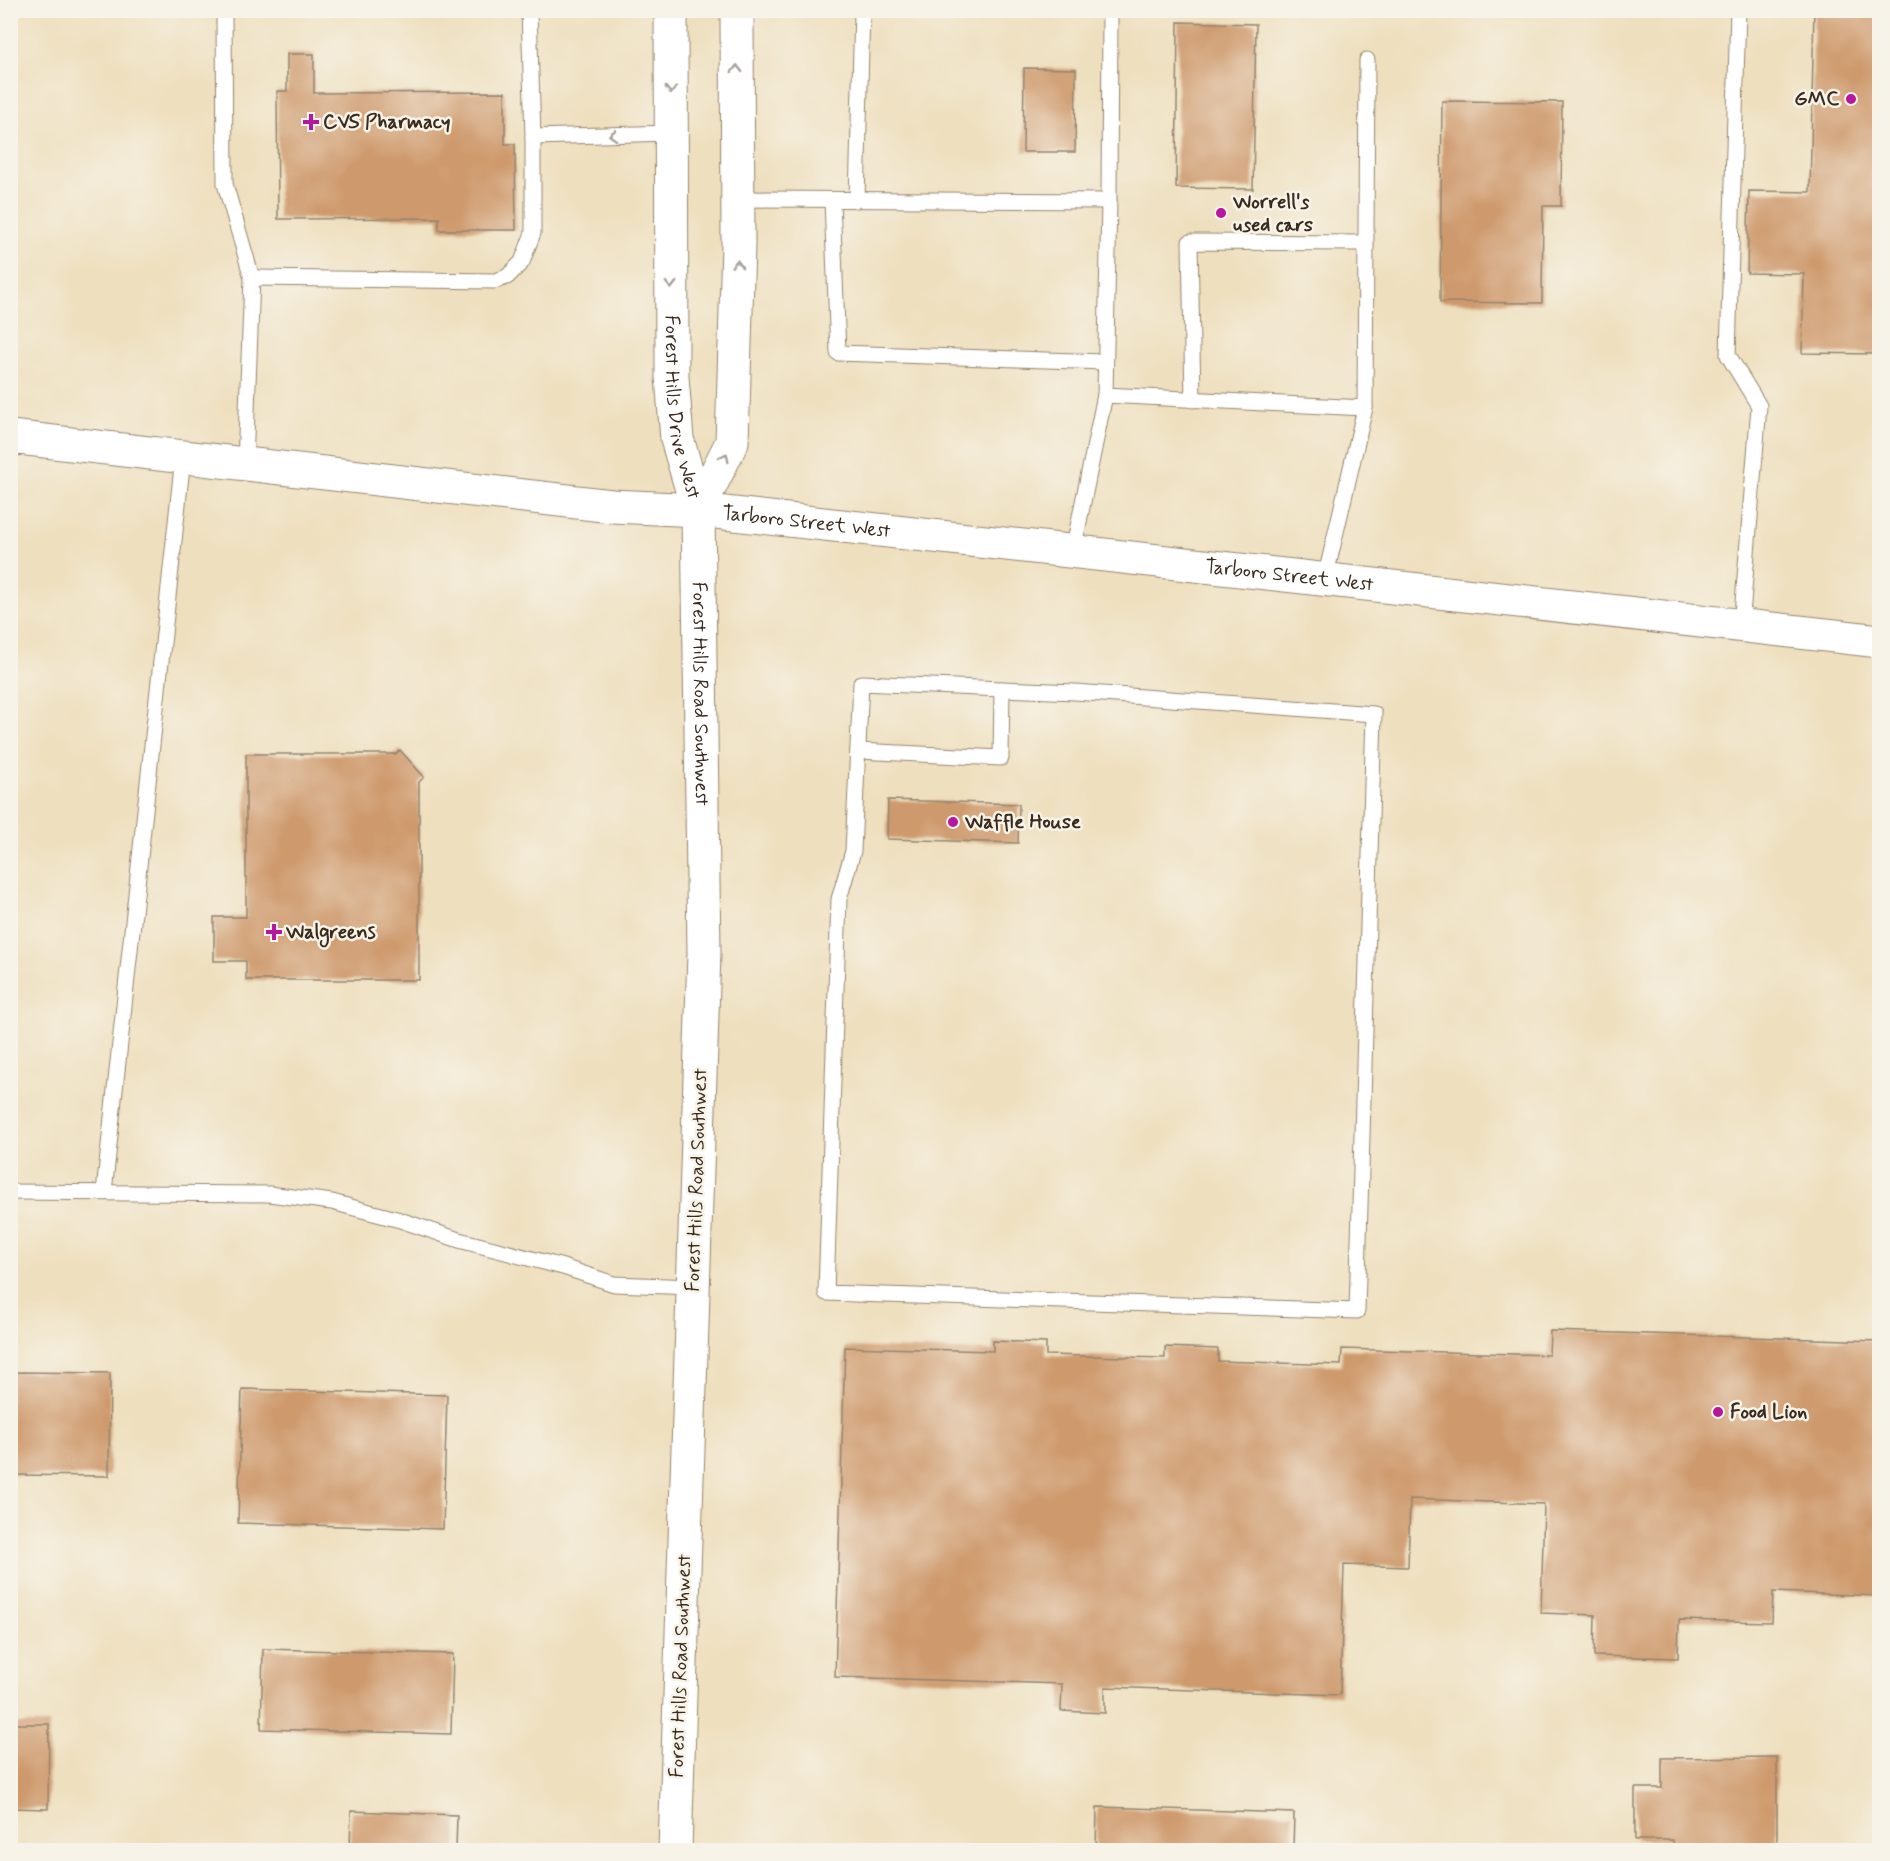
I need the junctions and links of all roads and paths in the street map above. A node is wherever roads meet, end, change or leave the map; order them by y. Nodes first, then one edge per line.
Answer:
1 (224, 10) edge
2 (529, 10) edge
3 (671, 10) edge
4 (737, 10) edge
5 (862, 10) edge
6 (1110, 10) edge
7 (1738, 10) edge
8 (1367, 60) dead end
9 (671, 133) junction
10 (533, 137) junction
11 (737, 199) junction
12 (832, 200) junction
13 (857, 200) junction
14 (1109, 201) junction
15 (1366, 243) junction
16 (252, 278) junction
17 (1106, 362) junction
18 (1105, 395) junction
19 (1193, 400) junction
20 (1365, 408) junction
21 (10, 437) edge
22 (183, 457) junction
23 (245, 464) junction
24 (698, 510) junction
25 (1073, 551) junction
26 (1325, 579) junction
27 (1741, 627) junction
28 (1880, 641) edge
29 (1002, 689) junction
30 (858, 751) junction
31 (10, 1192) edge
32 (104, 1192) junction
33 (693, 1287) junction
34 (675, 1851) edge

1 - 16 lane
2 - 10 lane
3 -> 9 main road, Forest Hills Drive West
11 -> 4 main road, Forest Hills Drive West
5 - 13 lane
6 - 14 lane
7 - 27 lane
8 - 15 lane
9 -> 10 lane
9 -> 24 main road, Forest Hills Drive West
10 - 16 lane
11 - 12 lane
24 -> 11 main road, Forest Hills Drive West
12 - 13 lane
12 - 17 lane
13 - 14 lane
14 - 17 lane
15 - 19 lane
15 - 20 lane
16 - 23 lane
17 - 18 lane
18 - 19 lane
18 - 25 lane
19 - 20 lane
20 - 26 lane
21 - 22 main road, Tarboro Street West
22 - 23 main road, Tarboro Street West
22 - 32 lane
23 - 24 main road, Tarboro Street West
24 - 25 main road, Tarboro Street West
24 - 33 main road, Forest Hills Road Southwest
25 - 26 main road, Tarboro Street West
26 - 27 main road, Tarboro Street West
27 - 28 main road, Tarboro Street West
29 - 30 lane
29 - 30 lane
29 - 30 lane
31 - 32 lane
32 - 33 lane
33 - 34 main road, Forest Hills Road Southwest

